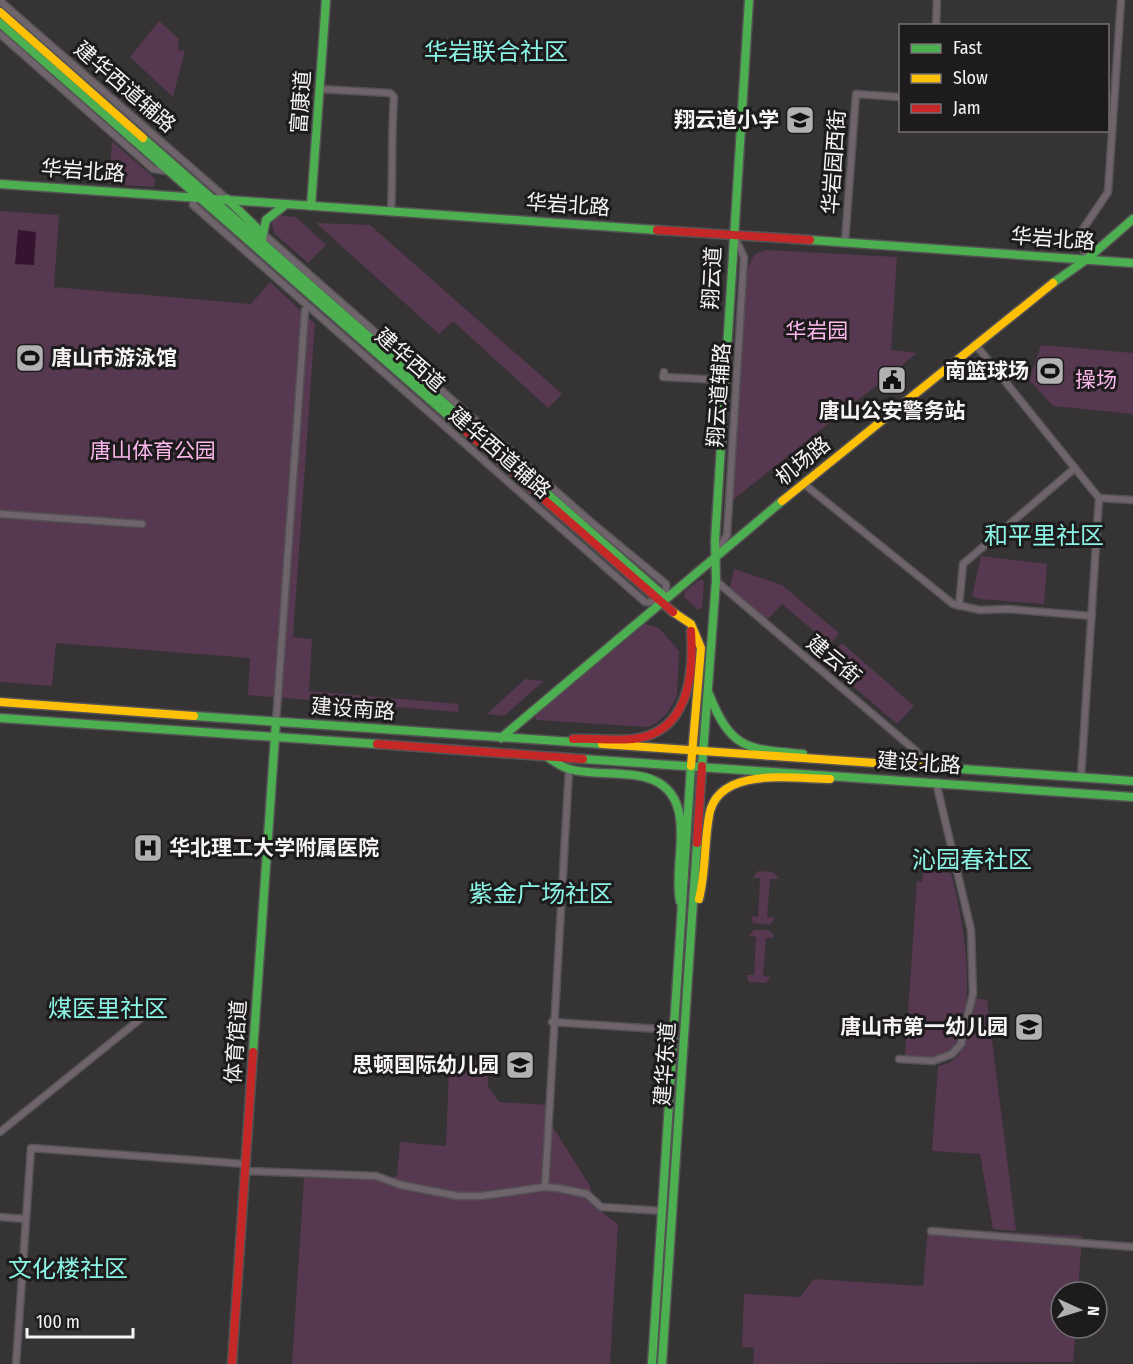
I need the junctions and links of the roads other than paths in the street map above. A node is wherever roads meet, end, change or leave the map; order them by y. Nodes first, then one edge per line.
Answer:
1 (326, 0) edge
2 (749, 0) edge
3 (938, 0) edge
4 (1121, 0) edge
5 (0, 1) edge
6 (0, 12) edge
7 (0, 23) edge
8 (936, 24) edge
9 (0, 34) edge
10 (320, 89) junction
11 (899, 97) edge
12 (1111, 110) edge
13 (168, 171) junction
14 (0, 184) edge
15 (195, 196) junction
16 (210, 197) junction
17 (227, 199) junction
18 (285, 204) junction
19 (311, 206) junction
20 (391, 212) junction
21 (1133, 219) edge
22 (261, 232) junction
23 (733, 233) junction
24 (845, 242) junction
25 (261, 243) junction
26 (1087, 259) junction
27 (1133, 263) edge
28 (305, 310) dead end
29 (975, 344) junction
30 (664, 372) dead end
31 (724, 380) junction
32 (1075, 468) junction
33 (804, 484) junction
34 (1100, 498) junction
35 (1133, 500) edge
36 (0, 514) edge
37 (142, 525) dead end
38 (714, 558) junction
39 (700, 570) junction
40 (716, 581) junction
41 (680, 585) junction
42 (663, 600) junction
43 (959, 606) junction
44 (672, 610) junction
45 (1092, 616) junction
46 (691, 624) junction
47 (708, 691) junction
48 (0, 702) edge
49 (0, 718) edge
50 (276, 722) junction
51 (275, 736) junction
52 (501, 738) junction
53 (551, 741) junction
54 (703, 751) junction
55 (693, 752) junction
56 (547, 757) junction
57 (852, 762) junction
58 (691, 766) junction
59 (702, 766) junction
60 (927, 767) junction
61 (569, 769) junction
62 (860, 776) junction
63 (1081, 777) junction
64 (1133, 781) edge
65 (936, 782) junction
66 (1133, 796) edge
67 (682, 915) junction
68 (694, 916) junction
69 (165, 999) dead end
70 (552, 1022) junction
71 (674, 1030) junction
72 (899, 1059) dead end
73 (0, 1132) edge
74 (246, 1167) junction
75 (545, 1187) junction
76 (663, 1210) junction
77 (0, 1217) edge
78 (26, 1219) junction
79 (931, 1231) dead end
80 (1133, 1247) edge
81 (16, 1364) edge
82 (232, 1364) edge
83 (652, 1364) edge
84 (662, 1364) edge

1 - 10 main road, 富康道
2 - 23 main road, 翔云道
3 - 8 street
4 - 12 street
5 - 17 street, 建华西道辅路
6 - 16 main road, 建华西道
7 - 13 main road, 建华西道
9 - 13 street, 建华西道辅路
10 - 19 main road, 富康道
10 - 20 street
11 - 24 street, 华岩园西街
12 - 26 street
13 - 15 main road, 建华西道
14 - 15 main road, 华岩北路
15 - 16 main road, 华岩北路
15 - 42 main road, 建华西道
16 - 17 main road, 华岩北路
16 - 25 main road, 建华西道
17 - 18 main road, 华岩北路
17 - 22 main road
18 - 19 main road, 华岩北路
18 - 22 main road
19 - 20 main road, 华岩北路
20 - 23 main road, 华岩北路
21 - 26 main road, 机场路
22 - 25 main road
22 - 42 street, 建华西道辅路
23 - 24 main road, 华岩北路
23 - 31 main road, 翔云道
23 - 38 street, 翔云道辅路
24 - 26 main road, 华岩北路
25 - 42 main road, 建华西道
26 - 27 main road, 华岩北路
26 - 29 main road, 机场路
28 - 50 street
29 - 32 street
29 - 33 main road, 机场路
30 - 31 street
31 - 38 main road, 翔云道
32 - 34 street
32 - 43 street
33 - 38 main road, 机场路
33 - 43 street
34 - 35 street
34 - 45 street
36 - 37 street
38 - 39 main road, 机场路
38 - 40 main road, 翔云道
39 - 40 main road
39 - 41 main road, 机场路
40 - 47 main road
40 - 60 street, 建云街
41 - 42 main road, 机场路
41 - 44 main road
42 - 44 main road, 建华西道
42 - 52 main road, 机场路
43 - 45 street
44 - 46 main road, 建华西道
45 - 63 street
46 - 53 main road
46 - 55 main road
47 - 54 main road
47 - 57 main road
48 - 50 main road, 建设南路
49 - 51 main road, 建设南路
50 - 51 main road, 体育馆道
50 - 52 main road, 建设南路
51 - 56 main road, 建设南路
51 - 74 main road, 体育馆道
52 - 53 main road, 建设南路
53 - 55 main road, 建设南路
54 - 55 main road, 建设南路
54 - 57 main road, 建设北路
54 - 59 main road
55 - 58 main road
56 - 58 main road, 建设南路
56 - 61 main road
57 - 60 main road, 建设北路
58 - 59 main road, 建设南路
58 - 67 main road, 建华东道
59 - 62 main road, 建设北路
59 - 68 main road, 建华东道
60 - 63 main road, 建设北路
61 - 67 main road
61 - 70 street
62 - 65 main road, 建设北路
62 - 68 main road
63 - 64 main road, 建设北路
65 - 66 main road, 建设北路
65 - 72 street
67 - 71 main road, 建华东道
68 - 84 main road, 建华东道
69 - 73 street
70 - 71 street
70 - 75 street
71 - 76 main road, 建华东道
74 - 75 street
74 - 78 street
74 - 82 main road, 体育馆道
75 - 76 street
76 - 83 main road, 建华东道
77 - 78 street
78 - 81 street
79 - 80 street

